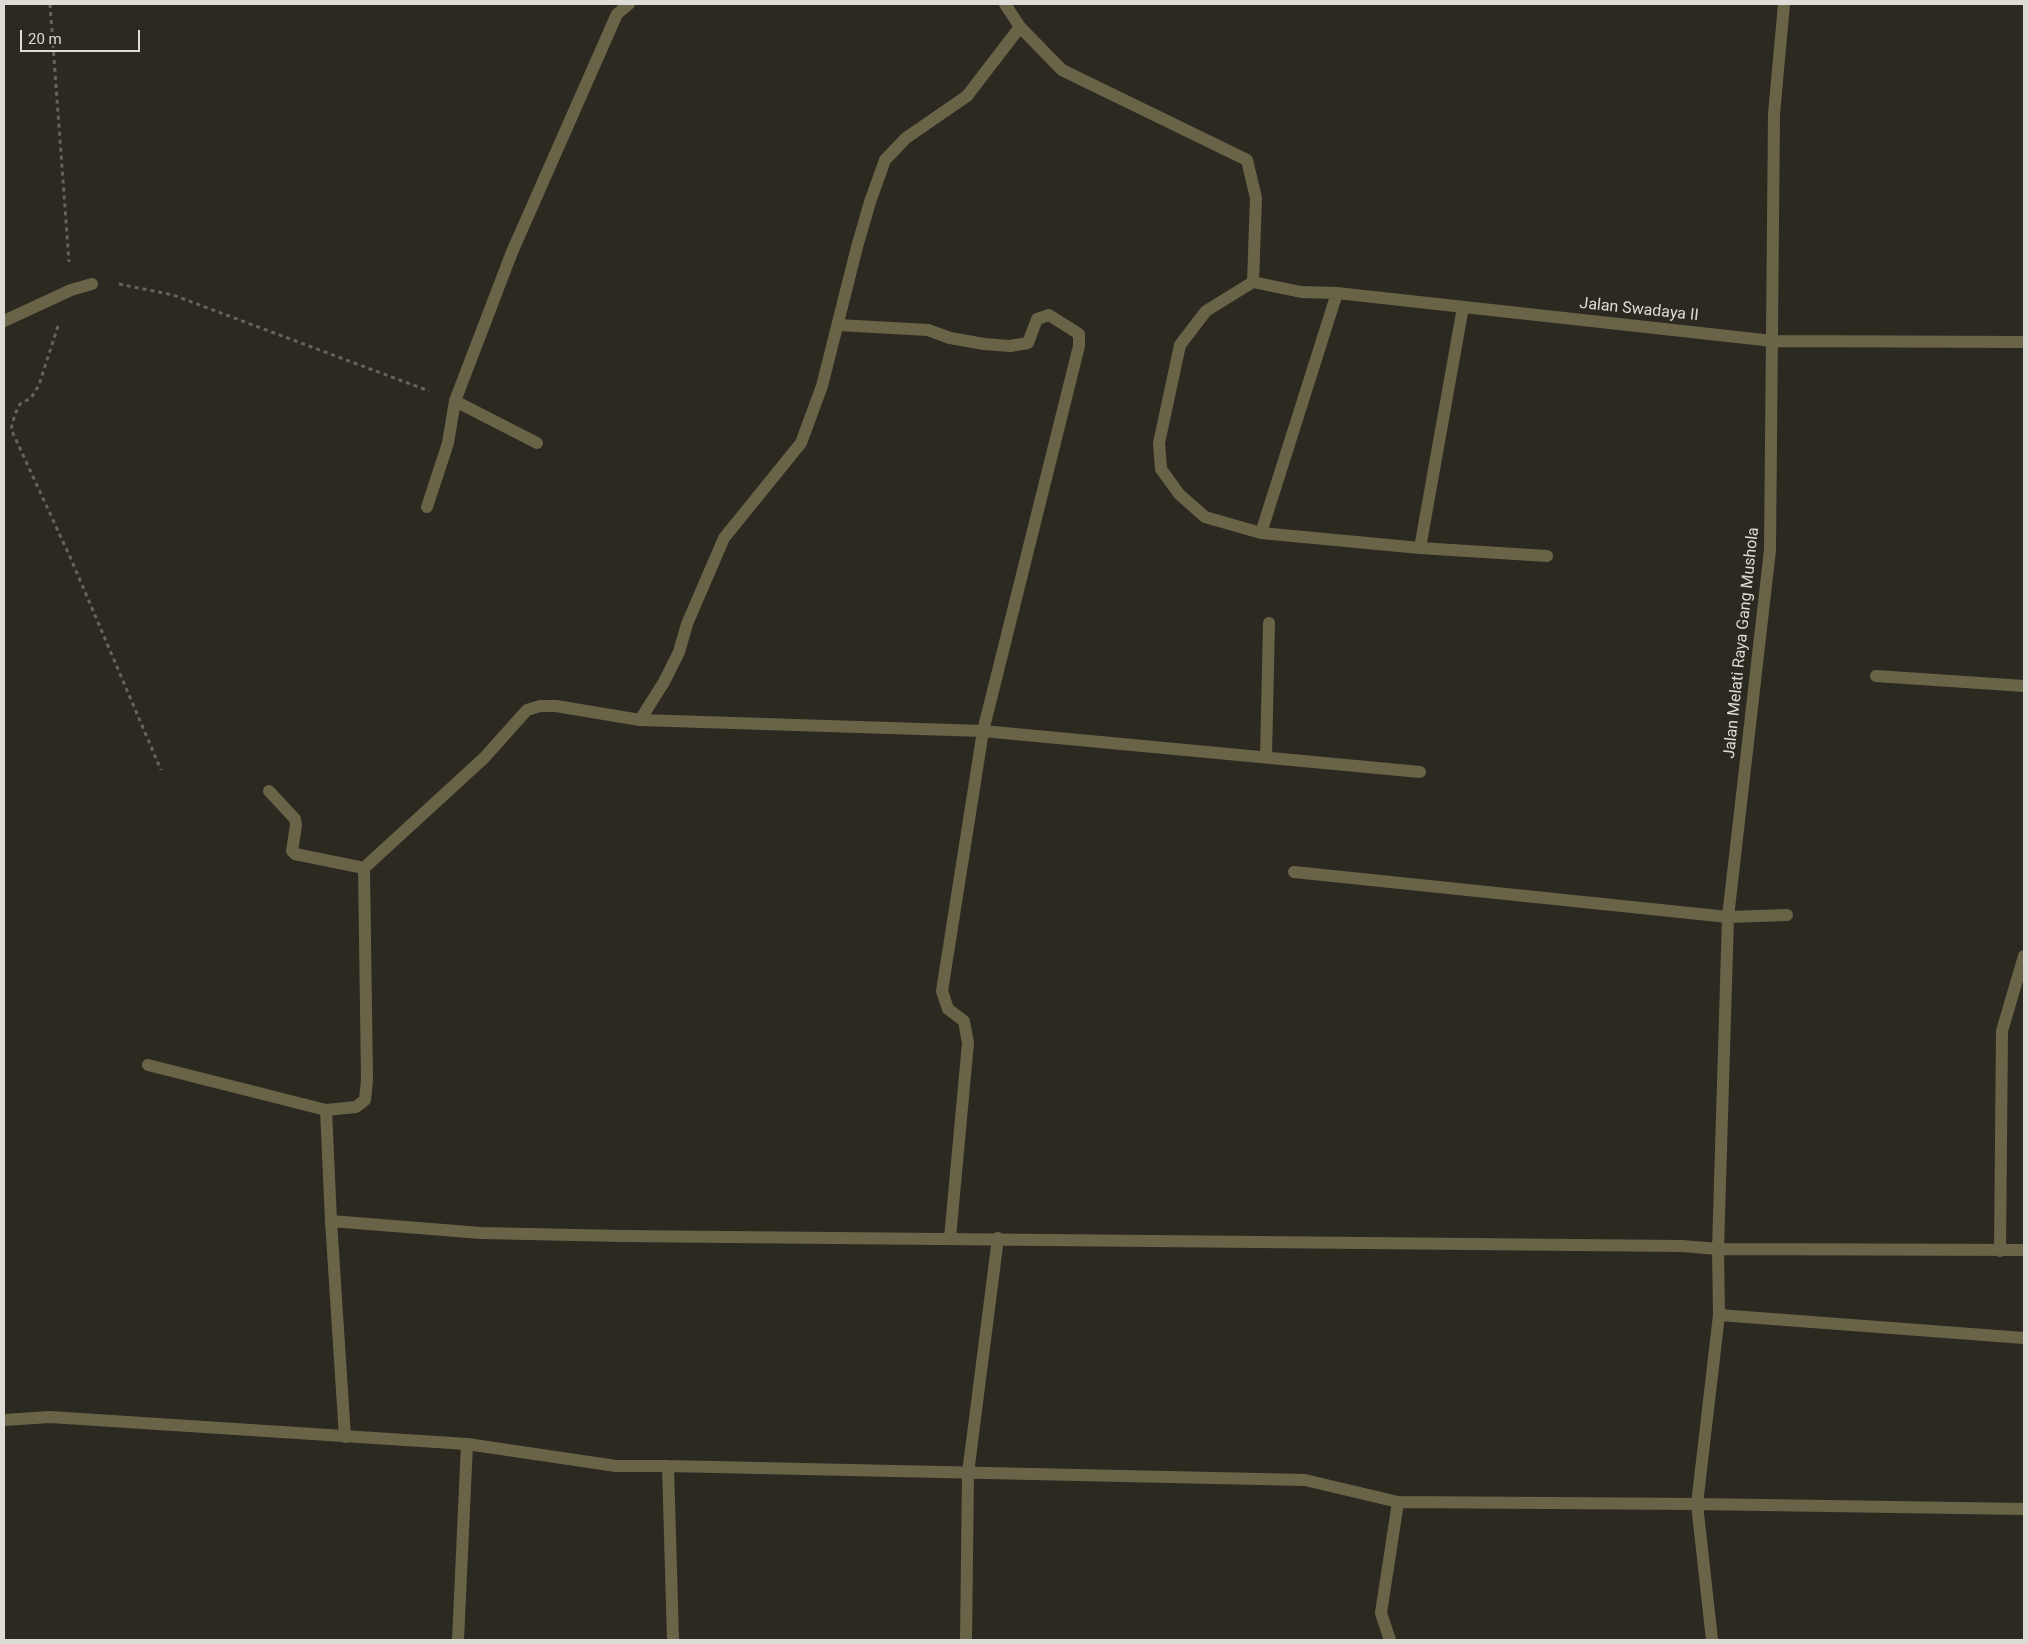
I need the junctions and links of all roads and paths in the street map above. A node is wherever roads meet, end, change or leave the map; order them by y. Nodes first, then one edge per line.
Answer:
1 (50, 4) edge
2 (630, 4) edge
3 (1005, 4) edge
4 (1784, 4) edge
5 (1020, 27) junction
6 (1252, 282) junction
7 (92, 284) joint
8 (71, 290) junction
9 (1337, 293) junction
10 (1463, 307) junction
11 (4, 321) edge
12 (838, 325) junction
13 (1773, 341) junction
14 (2024, 342) edge
15 (455, 401) junction
16 (537, 443) dead end
17 (427, 507) dead end
18 (1261, 533) junction
19 (1420, 548) junction
20 (1548, 556) dead end
21 (1269, 623) dead end
22 (1876, 676) dead end
23 (2024, 686) edge
24 (640, 720) junction
25 (983, 731) junction
26 (1266, 757) junction
27 (161, 770) dead end
28 (1420, 772) dead end
29 (269, 791) dead end
30 (364, 868) junction
31 (1294, 872) dead end
32 (1787, 915) dead end
33 (1728, 917) junction
34 (2024, 956) edge
35 (148, 1065) dead end
36 (326, 1110) junction
37 (331, 1220) junction
38 (950, 1238) junction
39 (998, 1238) junction
40 (1718, 1249) junction
41 (2024, 1250) edge
42 (2000, 1251) junction
43 (1719, 1315) junction
44 (2024, 1338) edge
45 (4, 1420) edge
46 (345, 1437) junction
47 (467, 1444) junction
48 (668, 1466) junction
49 (968, 1473) junction
50 (1398, 1502) junction
51 (1697, 1504) junction
52 (2024, 1509) edge
53 (458, 1640) edge
54 (673, 1640) edge
55 (966, 1640) edge
56 (1390, 1640) edge
57 (1712, 1640) edge

1 - 8 path
2 - 15 street
3 - 5 street
4 - 13 street, Jalan Melati Raya Gang Mushola
5 - 6 street
5 - 12 street
6 - 9 street, Jalan Swadaya II
6 - 18 street
7 - 8 street
7 - 15 path
8 - 11 street
8 - 27 path
9 - 10 street, Jalan Swadaya II
9 - 18 street
10 - 13 street, Jalan Swadaya II
10 - 19 street
12 - 24 street
12 - 25 street
13 - 14 street, Jalan Swadaya II
13 - 33 street, Jalan Melati Raya Gang Mushola
15 - 16 street
15 - 17 street
18 - 19 street
19 - 20 street
21 - 26 street
22 - 23 street
24 - 25 street
24 - 30 street
25 - 26 street
25 - 38 street
26 - 28 street
29 - 30 street
30 - 36 street
31 - 33 street
32 - 33 street
33 - 40 street, Jalan Melati Raya Gang Mushola
34 - 42 street
35 - 36 street
36 - 37 street
37 - 38 street
37 - 46 street
38 - 39 street
39 - 40 street
39 - 49 street
40 - 42 street
40 - 43 street, Jalan Melati Raya Gang Mushola
41 - 42 street
43 - 44 street
43 - 51 street, Jalan Melati Raya Gang Mushola
45 - 46 street
46 - 47 street
47 - 48 street
47 - 53 street
48 - 49 street
48 - 54 street
49 - 50 street
49 - 55 street
50 - 51 street
50 - 56 street
51 - 52 street
51 - 57 street, Jalan Melati Raya Gang Mushola

